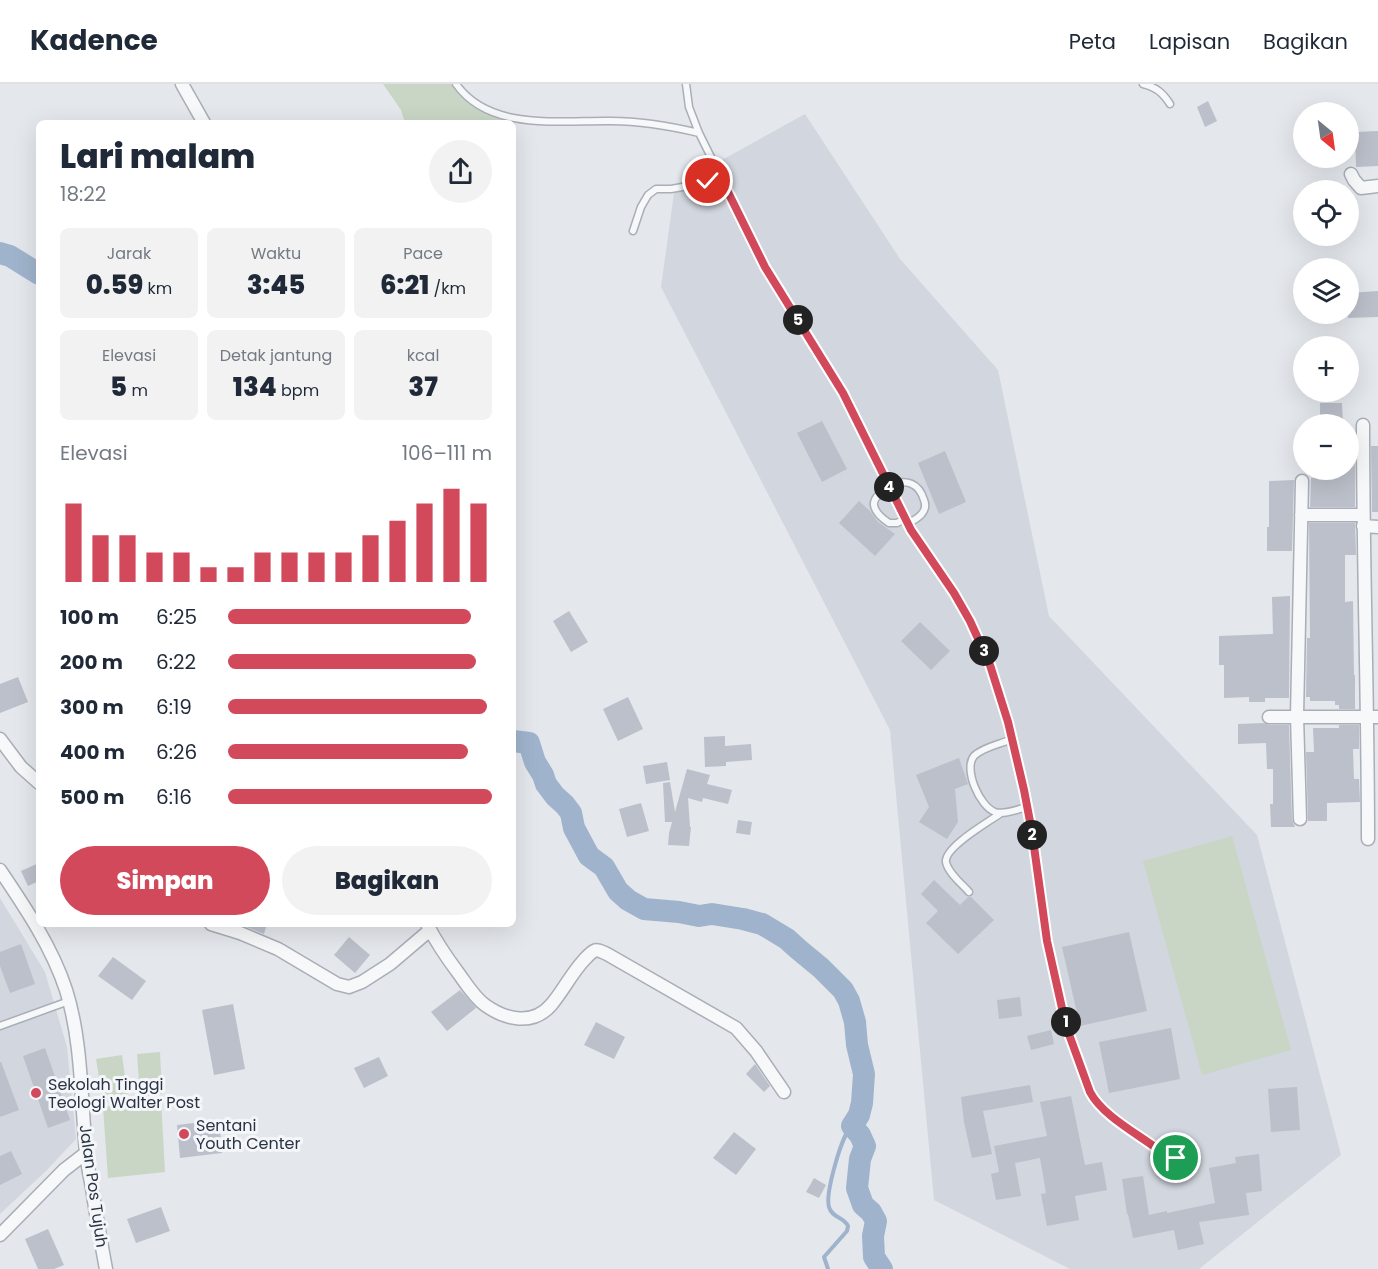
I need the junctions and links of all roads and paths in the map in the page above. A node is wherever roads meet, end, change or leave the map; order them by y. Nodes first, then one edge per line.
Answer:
1 (182, 84) edge
2 (456, 84) edge
3 (686, 84) edge
4 (1143, 84) edge
5 (1170, 104) dead end
6 (202, 120) edge
7 (699, 133) junction
8 (1351, 174) dead end
9 (721, 178) junction
10 (1378, 186) edge
11 (633, 231) dead end
12 (1363, 425) dead end
13 (1302, 481) dead end
14 (889, 486) junction
15 (1301, 515) junction
16 (906, 521) junction
17 (1363, 521) junction
18 (1378, 527) edge
19 (1297, 716) junction
20 (1269, 717) dead end
21 (1373, 717) edge
22 (0, 739) edge
23 (1012, 739) junction
24 (36, 780) edge
25 (1027, 807) junction
26 (1000, 813) junction
27 (1299, 819) dead end
28 (1368, 839) dead end
29 (0, 870) edge
30 (969, 892) dead end
31 (36, 927) edge
32 (36, 927) edge
33 (221, 927) edge
34 (428, 927) edge
35 (69, 1001) junction
36 (0, 1026) edge
37 (784, 1092) dead end
38 (1156, 1148) dead end
39 (86, 1153) junction
40 (0, 1235) edge
41 (106, 1269) edge

1 - 6 street
2 - 7 lane
3 - 7 lane
4 - 5 lane
7 - 9 lane
8 - 10 street
9 - 11 lane
9 - 14 lane
12 - 17 street
13 - 15 street
14 - 16 lane
14 - 16 lane
14 - 16 lane
15 - 17 street
15 - 19 street
16 - 23 lane
17 - 18 street
17 - 21 street
19 - 20 street
19 - 21 street
19 - 27 street
21 - 28 street
22 - 24 street
23 - 25 lane
23 - 26 lane
25 - 26 lane
25 - 38 lane
26 - 30 lane
29 - 31 street, Jalan Pos Tujuh
32 - 35 street, Jalan Pos Tujuh
33 - 34 street
34 - 37 street
35 - 36 lane
35 - 39 street, Jalan Pos Tujuh
39 - 40 street
39 - 41 street, Jalan Pos Tujuh

